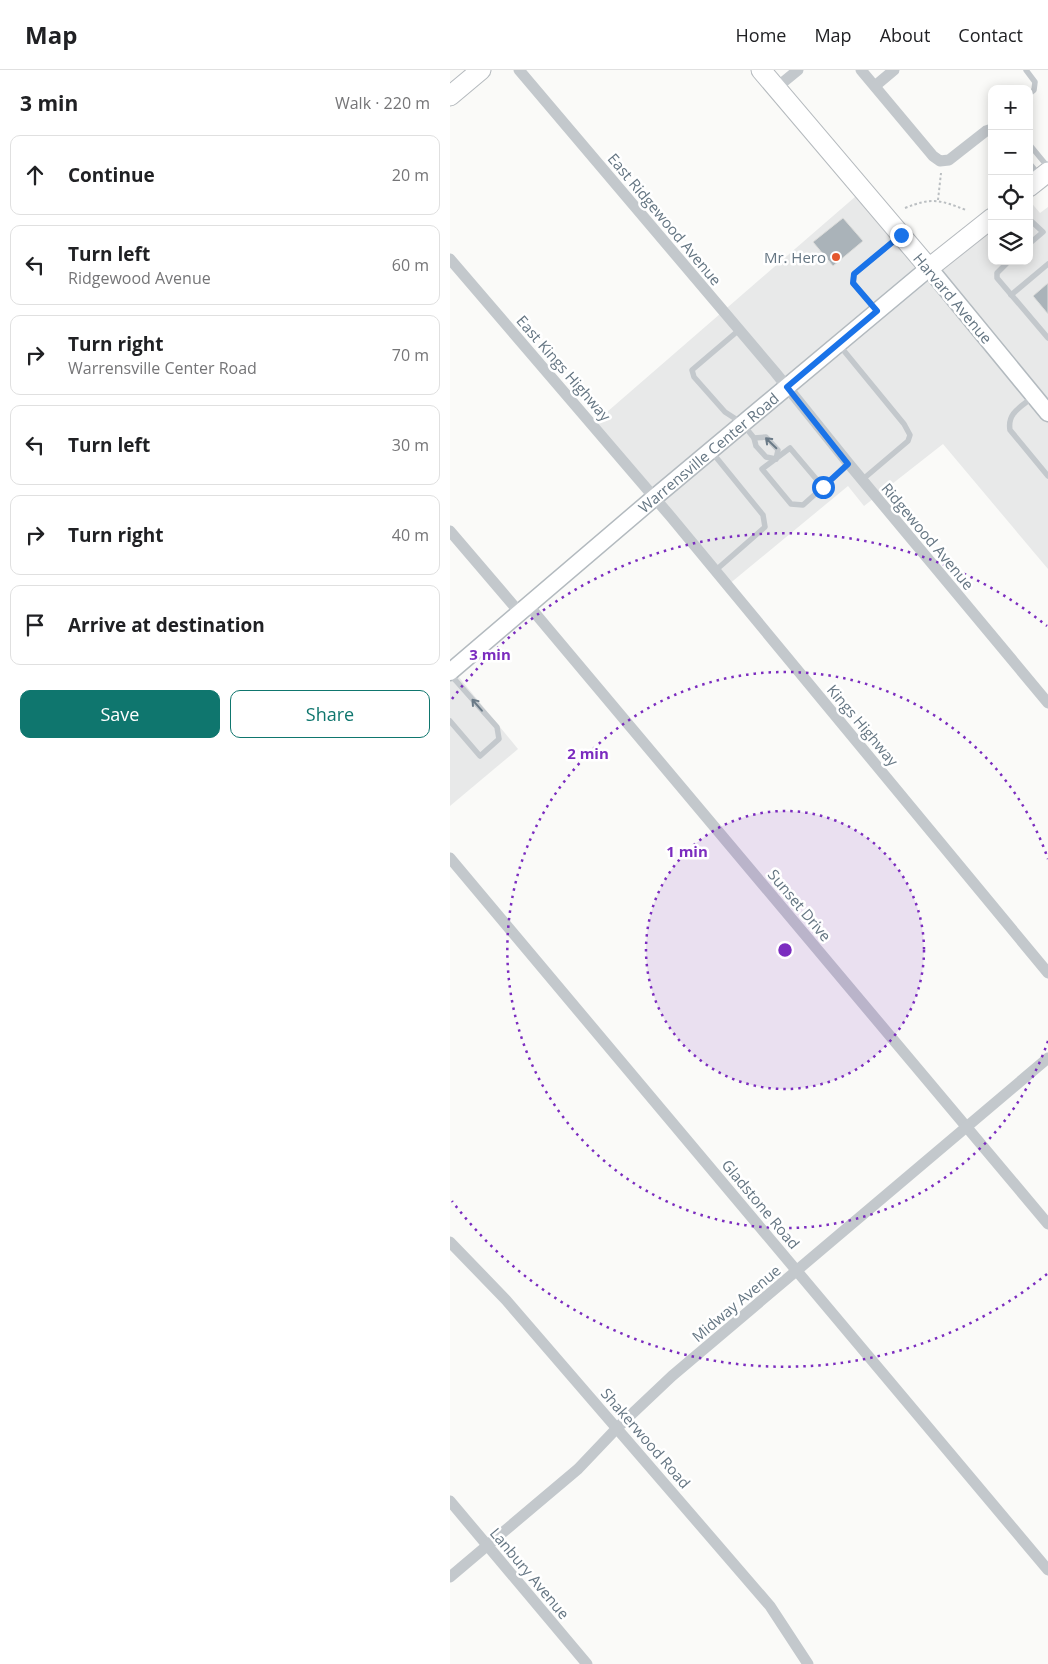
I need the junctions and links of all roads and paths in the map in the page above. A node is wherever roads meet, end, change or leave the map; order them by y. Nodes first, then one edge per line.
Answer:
1 (480, 70) edge
2 (519, 70) edge
3 (761, 70) edge
4 (798, 70) edge
5 (861, 70) edge
6 (894, 70) edge
7 (1026, 70) edge
8 (875, 86) junction
9 (776, 88) junction
10 (1033, 91) edge
11 (450, 96) edge
12 (988, 130) edge
13 (1033, 156) edge
14 (943, 160) junction
15 (1039, 175) edge
16 (938, 200) junction
17 (904, 208) dead end
18 (966, 210) dead end
19 (989, 220) edge
20 (1033, 223) edge
21 (1043, 232) junction
22 (901, 235) junction
23 (1048, 238) edge
24 (1033, 241) edge
25 (450, 259) edge
26 (1048, 264) edge
27 (1005, 265) edge
28 (929, 268) junction
29 (1011, 295) junction
30 (877, 311) junction
31 (739, 330) junction
32 (1048, 338) edge
33 (838, 344) junction
34 (787, 387) junction
35 (1043, 403) edge
36 (742, 423) junction
37 (754, 438) junction
38 (711, 450) junction
39 (776, 459) junction
40 (848, 464) junction
41 (1048, 476) edge
42 (862, 480) junction
43 (823, 487) junction
44 (655, 497) junction
45 (450, 531) edge
46 (716, 570) junction
47 (525, 609) junction
48 (450, 673) edge
49 (1048, 703) edge
50 (450, 722) edge
51 (450, 858) edge
52 (1048, 973) edge
53 (1048, 1058) edge
54 (966, 1126) junction
55 (1048, 1224) edge
56 (450, 1242) edge
57 (797, 1271) junction
58 (617, 1428) junction
59 (450, 1501) edge
60 (488, 1546) junction
61 (1048, 1570) edge
62 (450, 1577) edge
63 (587, 1664) edge
64 (808, 1664) edge

1 - 11 main road
2 - 31 street, East Ridgewood Avenue
3 - 9 main road, Harvard Avenue
4 - 9 street
5 - 8 street
6 - 8 street
7 - 10 lane
8 - 14 street
9 - 22 main road, Harvard Avenue
12 - 14 street
13 - 15 lane
14 - 16 path
16 - 17 path
16 - 18 path
19 - 28 main road, Warrensville Center Road
20 - 21 lane
21 - 23 lane
21 - 24 lane
22 - 28 main road, Harvard Avenue
22 - 30 lane
25 - 44 street, East Kings Highway
26 - 29 lane
27 - 29 lane
28 - 30 main road, Warrensville Center Road
28 - 35 main road, Harvard Avenue
29 - 32 lane
30 - 33 main road, Warrensville Center Road
31 - 34 street, East Ridgewood Avenue
31 - 36 lane
33 - 34 main road, Warrensville Center Road
33 - 42 lane
34 - 36 main road, Warrensville Center Road
34 - 40 street, Ridgewood Avenue
35 - 41 lane
36 - 37 lane
36 - 38 main road, Warrensville Center Road
37 - 39 lane
39 -> 37 lane
38 - 44 main road, Warrensville Center Road
38 - 46 lane
39 - 43 lane
39 - 43 lane
40 - 42 street, Ridgewood Avenue
40 - 43 lane
42 - 49 street, Ridgewood Avenue
44 - 46 street, Kings Highway
44 - 47 main road, Warrensville Center Road
45 - 47 street, Sunset Drive
46 - 52 street, Kings Highway
47 - 48 main road, Warrensville Center Road
47 - 54 street, Sunset Drive
50 -> 48 lane
51 - 57 street, Gladstone Road
53 - 54 street, Midway Avenue
54 - 55 street, Sunset Drive
54 - 57 street, Midway Avenue
56 - 58 street, Shakerwood Road
57 - 58 street, Midway Avenue
57 - 61 street, Gladstone Road
58 - 60 street, Midway Avenue
58 - 64 street, Shakerwood Road
59 - 60 street, Lanbury Avenue
60 - 62 street, Midway Avenue
60 - 63 street, Lanbury Avenue

